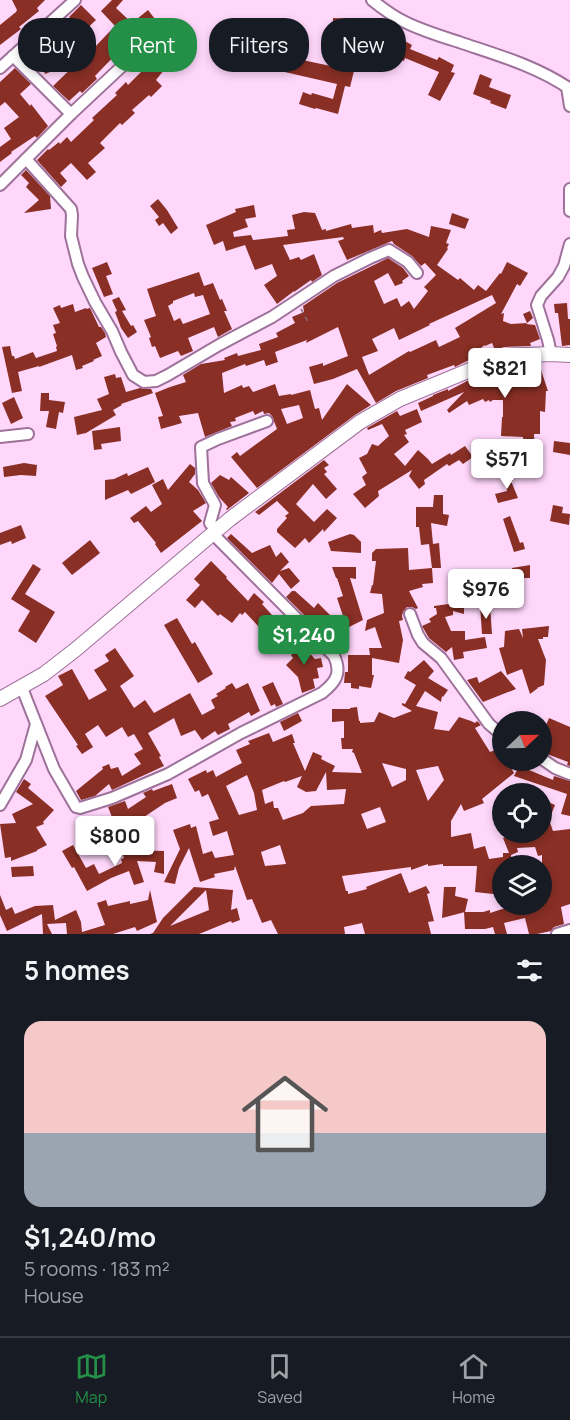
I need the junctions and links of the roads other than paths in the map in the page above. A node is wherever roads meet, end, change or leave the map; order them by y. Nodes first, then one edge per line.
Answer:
1 (75, 0) edge
2 (372, 0) edge
3 (13, 56) junction
4 (0, 68) edge
5 (116, 72) edge
6 (568, 88) edge
7 (570, 106) edge
8 (71, 114) junction
9 (26, 159) junction
10 (0, 185) edge
11 (570, 189) edge
12 (570, 211) edge
13 (570, 244) edge
14 (417, 273) dead end
15 (551, 354) junction
16 (570, 355) edge
17 (267, 421) dead end
18 (28, 434) dead end
19 (0, 437) edge
20 (214, 532) junction
21 (410, 614) dead end
22 (21, 688) junction
23 (0, 699) edge
24 (36, 724) junction
25 (492, 727) edge
26 (552, 766) edge
27 (570, 774) edge
28 (0, 806) edge
29 (570, 930) edge
30 (557, 934) edge

1 - 3 street
2 - 6 street
3 - 4 street
3 - 8 street
5 - 8 street
6 - 7 street
8 - 9 street
9 - 10 street
9 - 14 street
11 - 12 street
13 - 15 street
15 - 16 street
15 - 20 street
17 - 20 street
18 - 19 street
20 - 22 street
20 - 24 street
21 - 25 street
22 - 23 street
22 - 24 street
24 - 28 street
26 - 27 street
29 - 30 street

